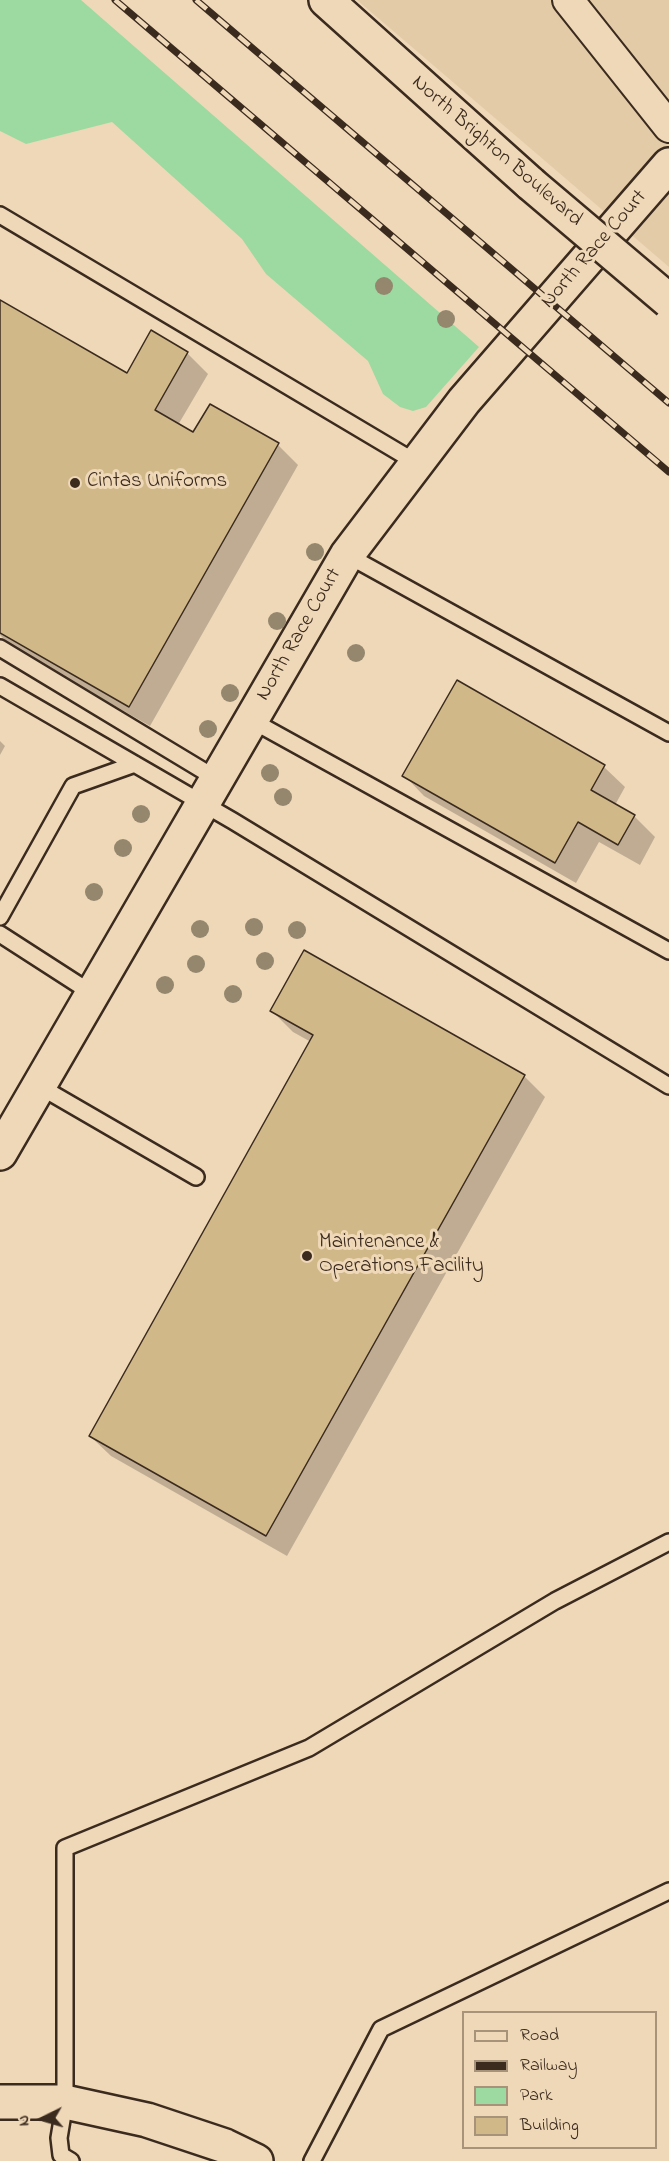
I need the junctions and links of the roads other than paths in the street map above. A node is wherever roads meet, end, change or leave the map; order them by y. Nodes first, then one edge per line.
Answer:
1 (326, 0) edge
2 (568, 0) edge
3 (669, 127) edge
4 (669, 165) edge
5 (0, 215) edge
6 (669, 301) edge
7 (417, 463) junction
8 (347, 555) junction
9 (0, 648) edge
10 (0, 686) edge
11 (251, 720) junction
12 (669, 733) edge
13 (135, 764) junction
14 (210, 791) junction
15 (0, 917) edge
16 (0, 934) edge
17 (669, 951) edge
18 (93, 994) junction
19 (39, 1086) junction
20 (669, 1086) edge
21 (0, 1153) edge
22 (196, 1177) dead end
23 (669, 1542) edge
24 (669, 1891) edge
25 (0, 2102) edge
26 (64, 2102) junction
27 (71, 2161) edge
28 (256, 2161) edge
29 (312, 2161) edge

1 - 6 street, North Brighton Boulevard, bridge
2 - 3 street
4 - 7 street, North Race Court
5 - 7 lane
7 - 8 street, North Race Court
8 - 11 street, North Race Court
8 - 12 lane
9 - 14 lane
10 - 13 lane
11 - 14 street, North Race Court
11 - 17 lane
13 - 14 lane
13 - 15 lane
14 - 18 street, North Race Court
14 - 20 lane
16 - 18 lane
18 - 19 street, North Race Court
19 - 21 street, North Race Court
19 - 22 lane
23 - 26 lane
24 - 29 lane
25 - 26 street
26 - 27 lane
26 - 28 street

